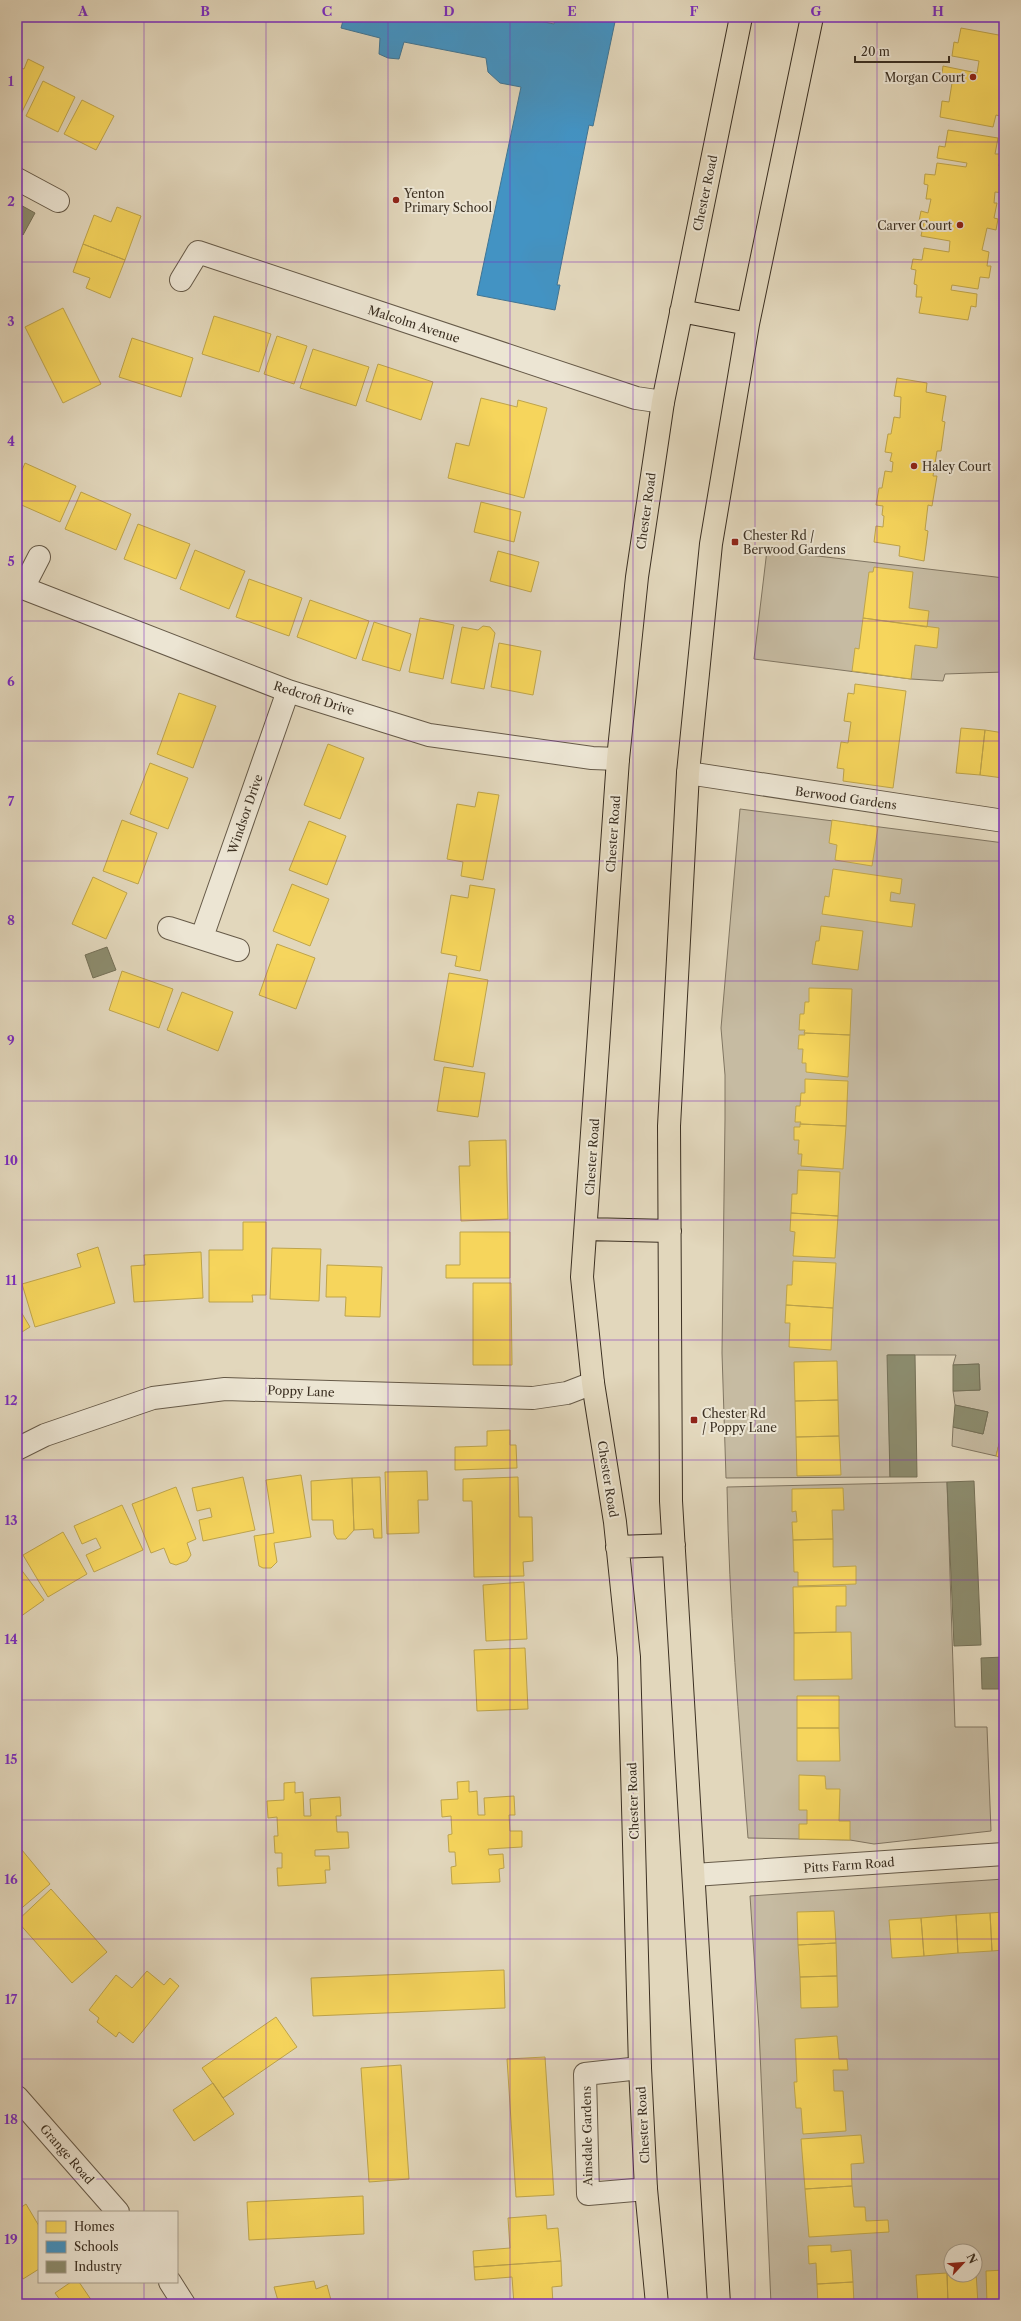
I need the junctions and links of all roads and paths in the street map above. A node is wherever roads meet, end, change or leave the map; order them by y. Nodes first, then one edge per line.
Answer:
1 (741, 17) edge
2 (812, 17) edge
3 (17, 179) edge
4 (58, 201) dead end
5 (181, 280) dead end
6 (681, 311) junction
7 (748, 324) junction
8 (663, 402) junction
9 (39, 557) dead end
10 (20, 594) edge
11 (288, 691) junction
12 (618, 759) junction
13 (688, 773) junction
14 (1004, 821) edge
15 (170, 928) dead end
16 (202, 937) junction
17 (238, 950) dead end
18 (586, 1230) junction
19 (670, 1231) junction
20 (593, 1383) junction
21 (17, 1449) edge
22 (674, 1545) junction
23 (617, 1547) junction
24 (1004, 1854) edge
25 (694, 1874) junction
26 (640, 2068) junction
27 (17, 2097) edge
28 (646, 2189) junction
29 (117, 2211) edge
30 (171, 2283) edge
31 (184, 2304) edge
32 (657, 2304) edge
33 (719, 2304) edge

1 - 6 highway, Chester Road
2 - 7 highway
3 - 4 street
5 - 8 street, Malcolm Avenue
6 - 7 highway
6 - 8 highway, Chester Road
7 - 13 highway
8 - 12 highway, Chester Road
9 - 10 street, Redcroft Drive
10 - 11 street, Redcroft Drive
11 - 12 street, Redcroft Drive
11 - 16 street, Windsor Drive
12 - 18 highway, Chester Road
13 - 14 street, Berwood Gardens
13 - 19 highway
15 - 16 street
16 - 17 street
18 - 19 highway
18 - 20 highway, Chester Road
19 - 22 highway
20 - 21 street, Poppy Lane
20 - 23 highway, Chester Road
22 - 23 highway
22 - 25 highway
23 - 26 highway, Chester Road
24 - 25 street, Pitts Farm Road
25 - 33 highway
26 - 28 highway, Chester Road
26 - 28 street, Ainsdale Gardens
27 - 29 street, Grange Road
28 - 32 highway, Chester Road
30 - 31 street

